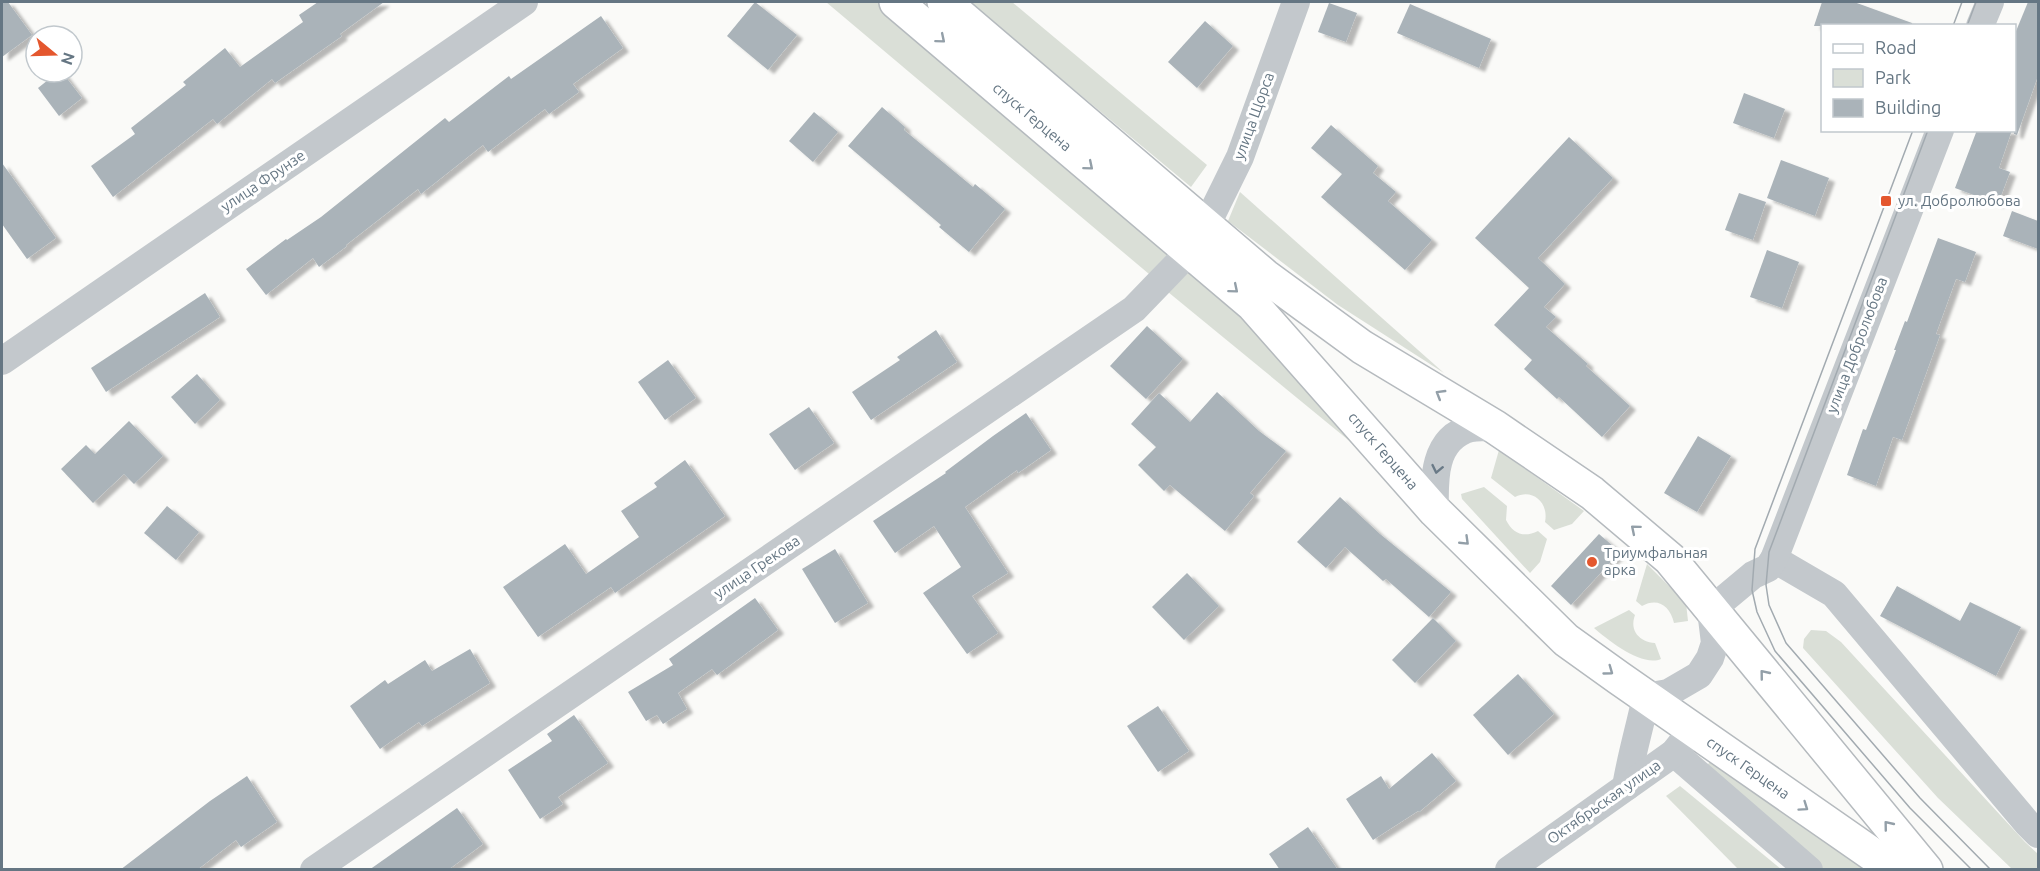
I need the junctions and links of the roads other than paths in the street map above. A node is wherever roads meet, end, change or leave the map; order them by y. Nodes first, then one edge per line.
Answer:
1 (524, 2) edge
2 (896, 2) edge
3 (944, 2) edge
4 (1296, 2) edge
5 (1990, 2) edge
6 (1981, 24) edge
7 (1939, 132) edge
8 (1197, 239) junction
9 (2, 361) edge
10 (1495, 427) junction
11 (1435, 511) junction
12 (1774, 559) junction
13 (1711, 610) junction
14 (1646, 697) junction
15 (1684, 741) junction
16 (1626, 787) junction
17 (2034, 822) edge
18 (314, 870) edge
19 (1509, 870) edge
20 (1809, 870) edge
21 (1895, 870) edge
22 (1926, 870) edge

1 - 9 street, улица Фрунзе
2 -> 8 main road, спуск Герцена
3 - 8 main road, спуск Герцена
4 - 8 street, улица Щорса
5 - 6 street
7 - 12 street, улица Добролюбова
10 -> 8 main road, спуск Герцена
8 -> 11 main road, спуск Герцена
8 - 18 street, улица Грекова
10 -> 11 street
13 -> 10 main road, спуск Герцена
11 -> 14 main road, спуск Герцена
12 - 13 street
12 - 17 street
13 - 14 street
22 -> 13 main road, спуск Герцена
14 - 15 main road, спуск Герцена
14 - 16 street
15 - 16 street, Октябрьская улица
15 - 20 street, спуск Герцена
15 -> 21 main road, спуск Герцена
16 - 19 street, Октябрьская улица

